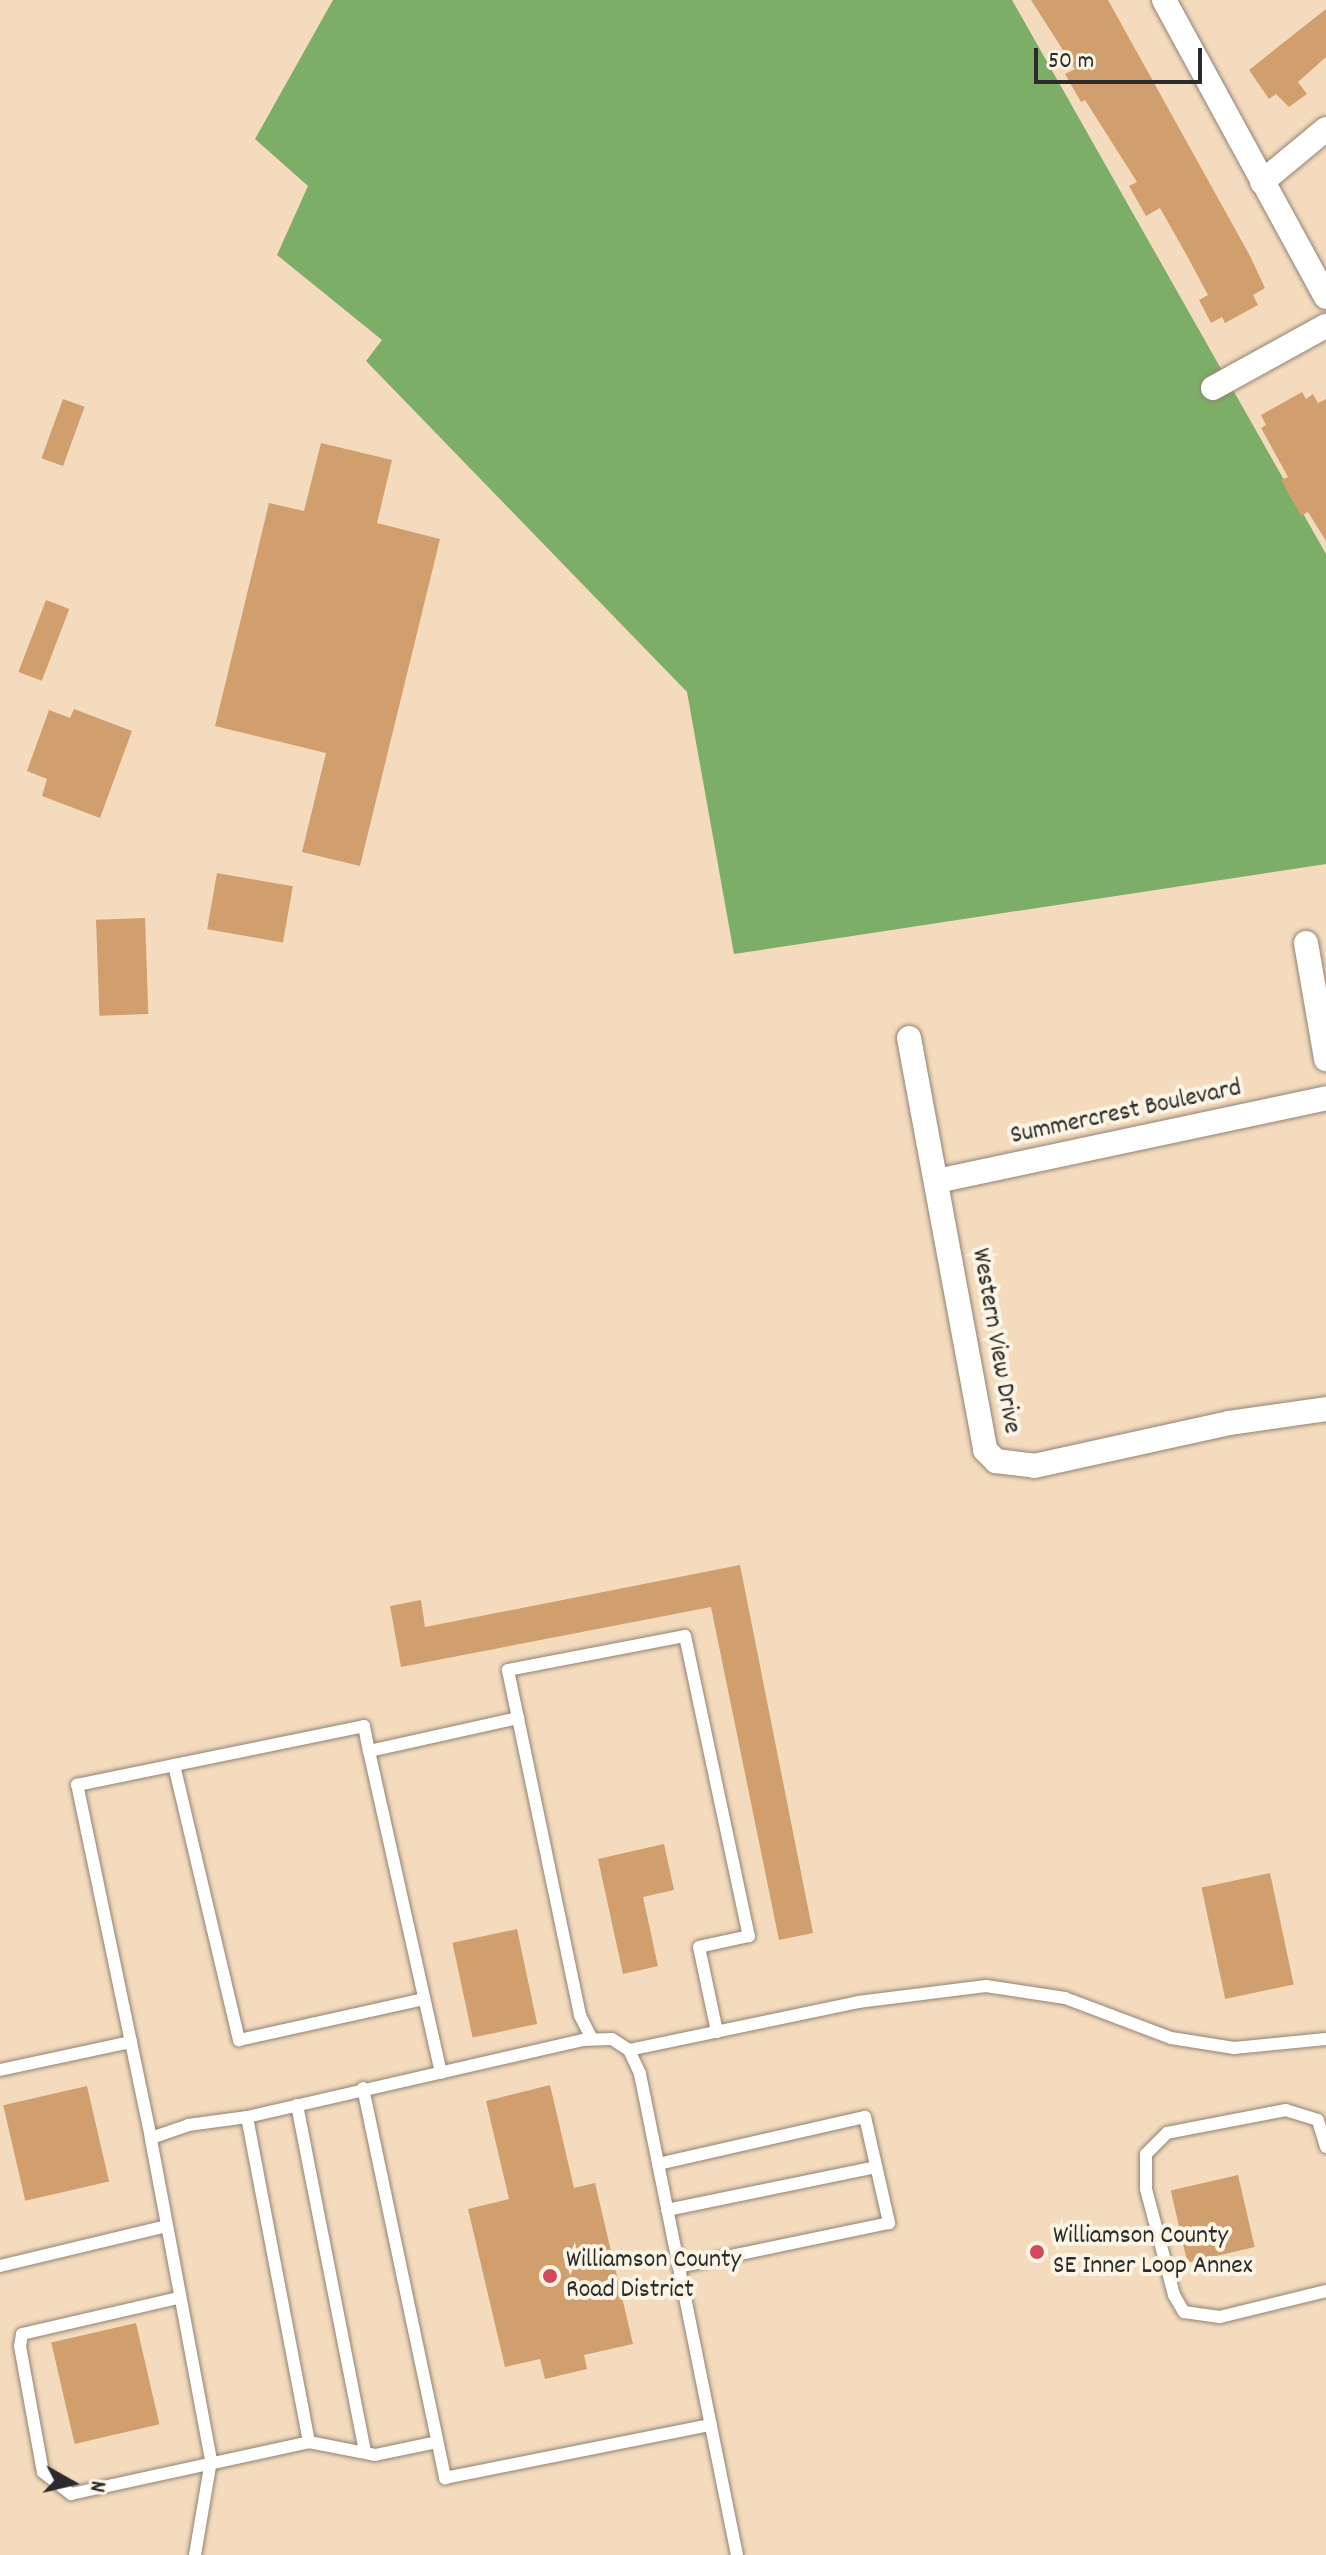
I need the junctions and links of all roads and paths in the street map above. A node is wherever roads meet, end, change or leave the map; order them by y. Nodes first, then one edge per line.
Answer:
1 (1164, 0) edge
2 (1326, 129) edge
3 (1262, 182) junction
4 (1326, 297) edge
5 (1326, 326) edge
6 (1213, 388) dead end
7 (1306, 943) dead end
8 (909, 1038) dead end
9 (1326, 1059) edge
10 (1326, 1098) edge
11 (937, 1181) junction
12 (1326, 1409) edge
13 (518, 1718) junction
14 (369, 1751) junction
15 (174, 1765) junction
16 (424, 1999) junction
17 (717, 2032) junction
18 (592, 2039) junction
19 (1326, 2039) edge
20 (131, 2042) junction
21 (629, 2050) junction
22 (0, 2070) edge
23 (441, 2073) junction
24 (363, 2088) junction
25 (297, 2105) junction
26 (247, 2117) junction
27 (151, 2138) junction
28 (1326, 2147) edge
29 (658, 2164) junction
30 (876, 2167) junction
31 (667, 2210) junction
32 (166, 2226) junction
33 (0, 2266) edge
34 (679, 2267) junction
35 (1326, 2291) edge
36 (178, 2298) junction
37 (711, 2425) junction
38 (309, 2442) junction
39 (437, 2442) junction
40 (365, 2452) junction
41 (211, 2460) junction
42 (195, 2555) edge
43 (737, 2555) edge

1 - 3 street
2 - 3 street
3 - 4 street
5 - 6 street
7 - 9 street
8 - 11 street, Western View Drive
10 - 11 street, Summercrest Boulevard
11 - 12 street, Western View Drive
13 - 14 lane
13 - 17 lane
13 - 18 lane
14 - 15 lane
14 - 16 lane
15 - 16 lane
15 - 20 lane
16 - 23 lane
17 - 19 lane
17 - 21 lane
18 - 21 lane
18 - 23 lane
20 - 22 lane
20 - 27 lane
21 - 29 lane
23 - 24 lane
24 - 25 lane
24 - 39 lane
25 - 26 lane
25 - 40 lane
26 - 27 lane
26 - 38 lane
27 - 32 lane
28 - 35 lane
29 - 30 lane
29 - 31 lane
30 - 31 lane
30 - 34 lane
31 - 34 lane
32 - 33 lane
32 - 36 lane
34 - 37 lane
36 - 41 lane
36 - 41 lane
37 - 39 lane
37 - 43 lane
38 - 40 lane
38 - 41 lane
39 - 40 lane
41 - 42 lane

